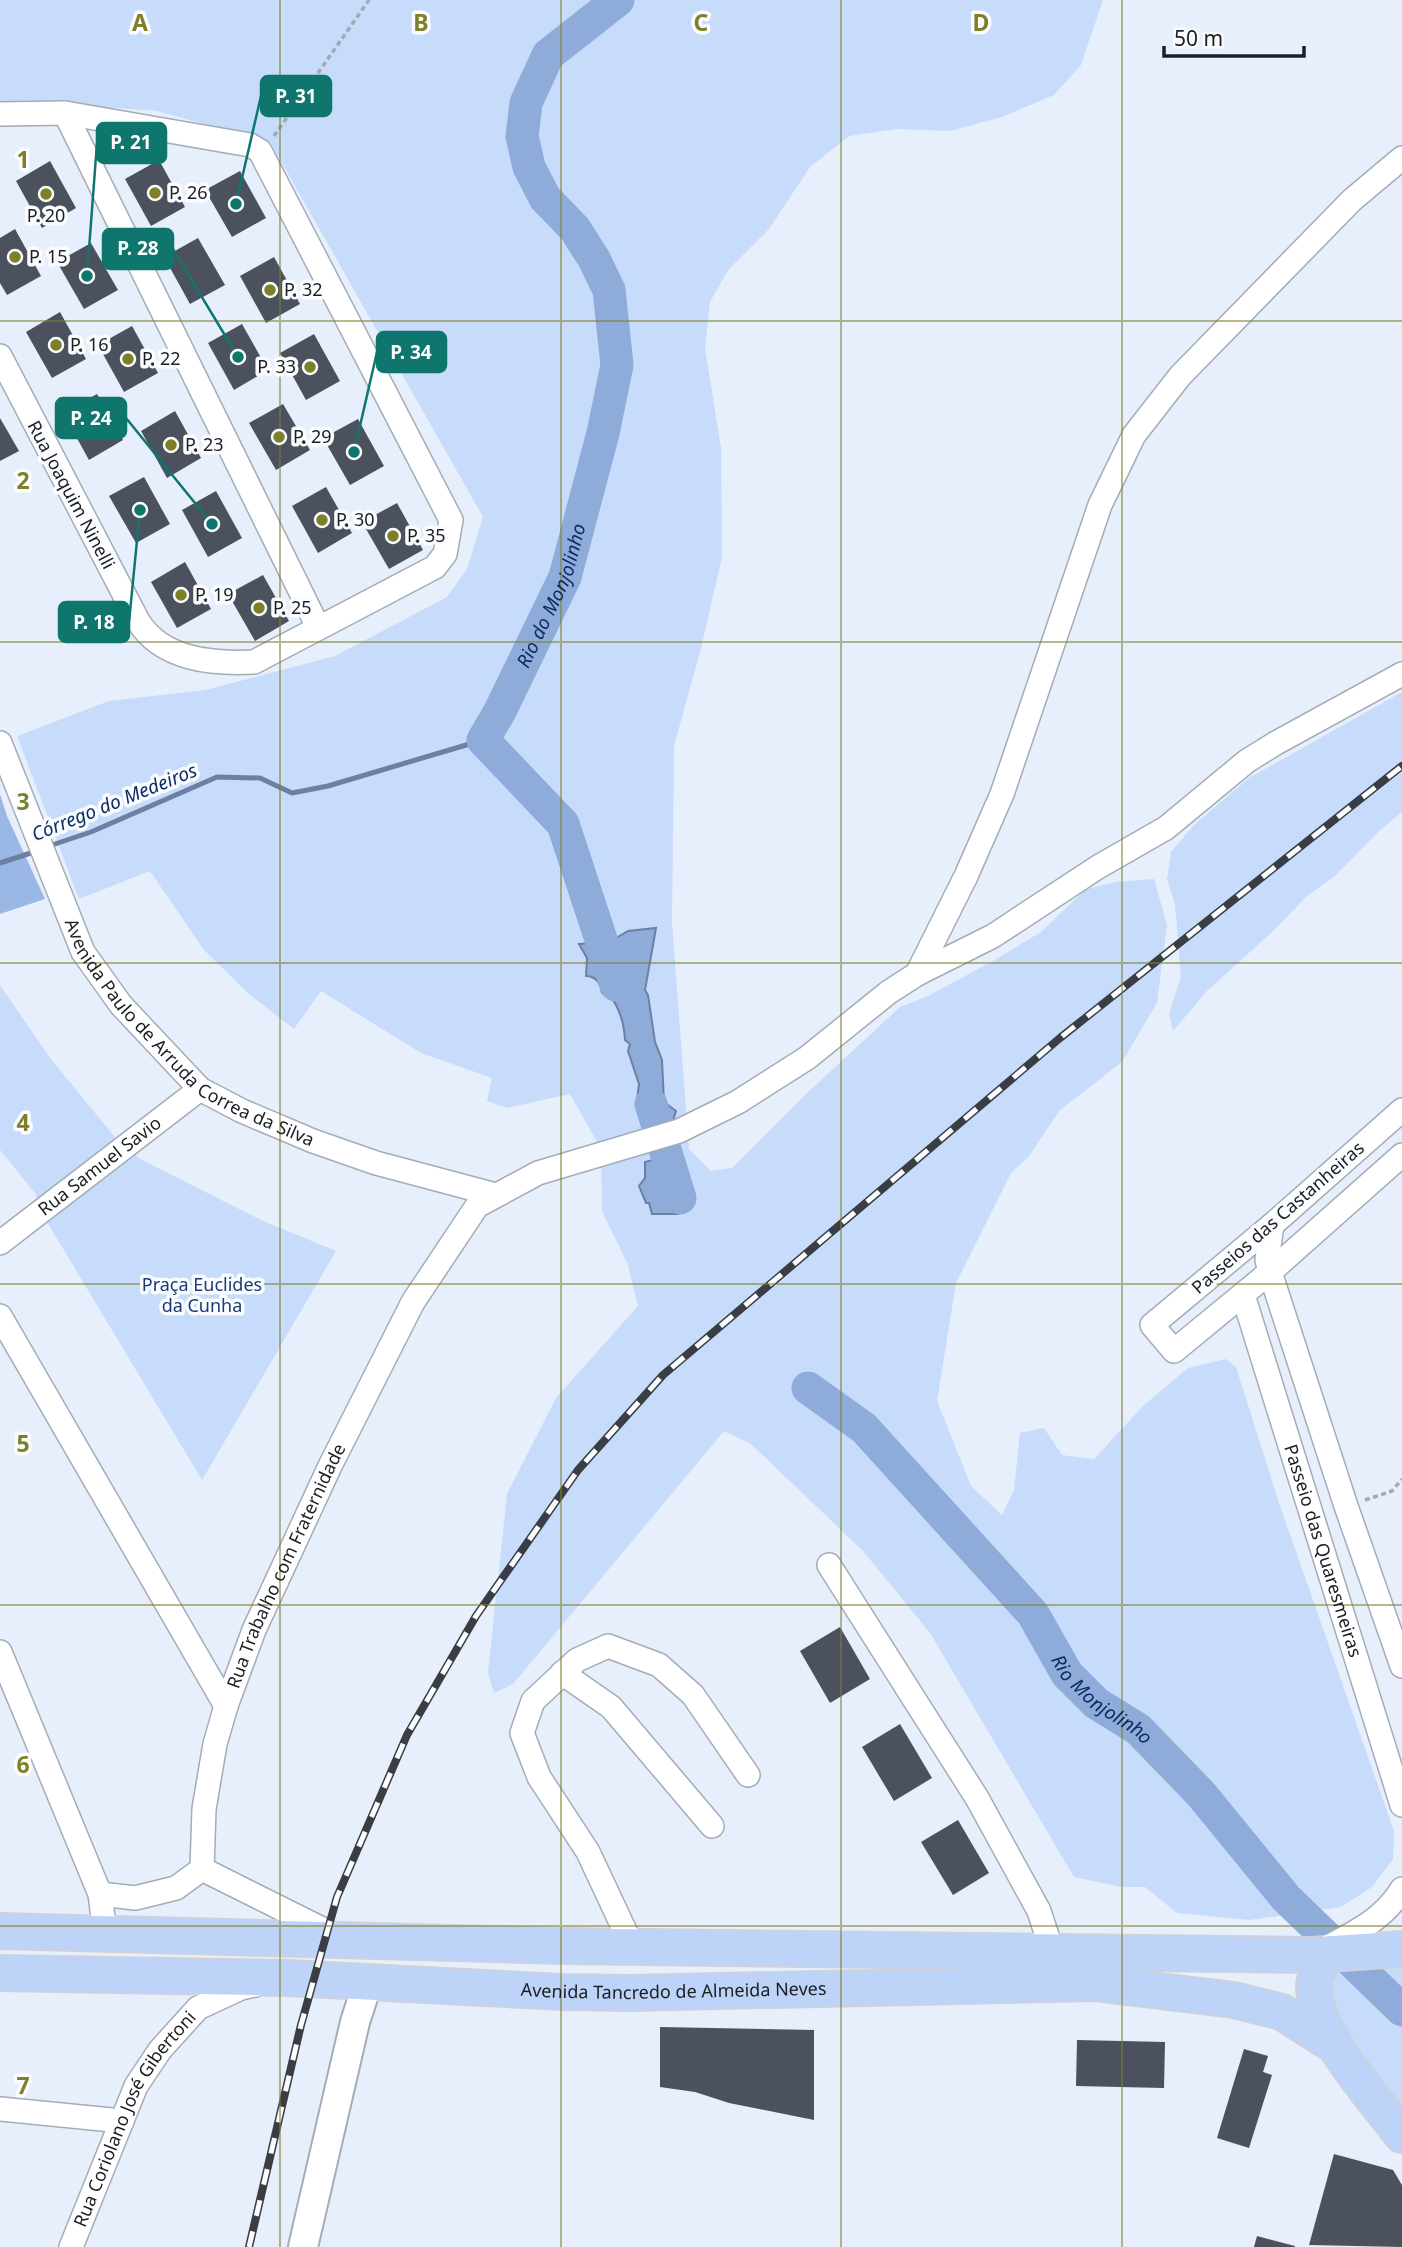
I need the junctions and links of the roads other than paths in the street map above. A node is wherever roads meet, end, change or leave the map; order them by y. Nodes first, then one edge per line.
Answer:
1 (65, 113) junction
2 (0, 114) edge
3 (1402, 158) edge
4 (0, 356) edge
5 (318, 627) junction
6 (1402, 674) edge
7 (0, 743) edge
8 (917, 974) junction
9 (200, 1089) junction
10 (1402, 1110) edge
11 (1402, 1155) edge
12 (496, 1195) junction
13 (1272, 1225) junction
14 (0, 1243) edge
15 (1270, 1272) junction
16 (1243, 1295) junction
17 (0, 1316) edge
18 (829, 1565) dead end
19 (3, 1664) edge
20 (1402, 1666) edge
21 (562, 1673) junction
22 (226, 1706) junction
23 (748, 1775) dead end
24 (1402, 1805) edge
25 (712, 1826) dead end
26 (202, 1869) junction
27 (1402, 1889) edge
28 (100, 1894) junction
29 (0, 1931) edge
30 (105, 1933) junction
31 (339, 1938) junction
32 (1385, 1942) edge
33 (564, 1945) junction
34 (632, 1947) junction
35 (1052, 1951) junction
36 (1322, 1953) junction
37 (0, 1973) edge
38 (288, 1978) junction
39 (356, 1982) junction
40 (1094, 1983) junction
41 (562, 1992) junction
42 (630, 1993) junction
43 (1335, 2046) junction
44 (0, 2109) edge
45 (122, 2121) junction
46 (1402, 2135) edge
47 (71, 2247) edge
48 (303, 2247) edge

1 - 2 street
1 - 5 street
1 - 5 street, Rua Joaquim Ninelli
3 - 8 street
4 - 5 street, Rua Joaquim Ninelli
6 - 8 street, Rua Trabalho com Fraternidade
7 - 9 street, Avenida Paulo de Arruda Correa da Silva
8 - 12 street, Rua Trabalho com Fraternidade
9 - 12 street, Avenida Paulo de Arruda Correa da Silva
9 - 14 street, Rua Samuel Savio
10 - 13 street, Passeios das Castanheiras
11 - 15 street
12 - 22 street, Rua Trabalho com Fraternidade
13 - 15 street, Passeio das Quaresmeiras
13 - 16 street, Passeios das Castanheiras
15 - 16 street
15 - 20 street, Passeio das Quaresmeiras
16 - 24 street, Passeio das Quaresmeiras
17 - 22 street
18 - 35 street
19 - 28 street
21 - 23 street
21 - 25 street
21 - 34 street
22 - 26 street, Rua Trabalho com Fraternidade
26 - 28 street
26 - 31 street
27 - 32 street
28 - 30 street
29 - 30 main road
30 - 31 main road
31 - 33 main road
32 - 36 main road
33 - 34 main road
33 - 41 main road
34 - 35 main road
34 - 42 main road
35 - 36 main road
36 - 40 main road
36 - 43 main road
37 - 38 main road, Avenida Tancredo de Almeida Neves
38 - 39 main road, Avenida Tancredo de Almeida Neves
38 - 45 street, Rua Coriolano José Gibertoni
39 - 41 main road, Avenida Tancredo de Almeida Neves
39 - 48 street
40 - 42 main road, Avenida Tancredo de Almeida Neves
40 - 43 main road, Avenida Tancredo de Almeida Neves
41 - 42 main road, Avenida Tancredo de Almeida Neves
43 - 46 main road
44 - 45 street
45 - 47 street, Rua Coriolano José Gibertoni

